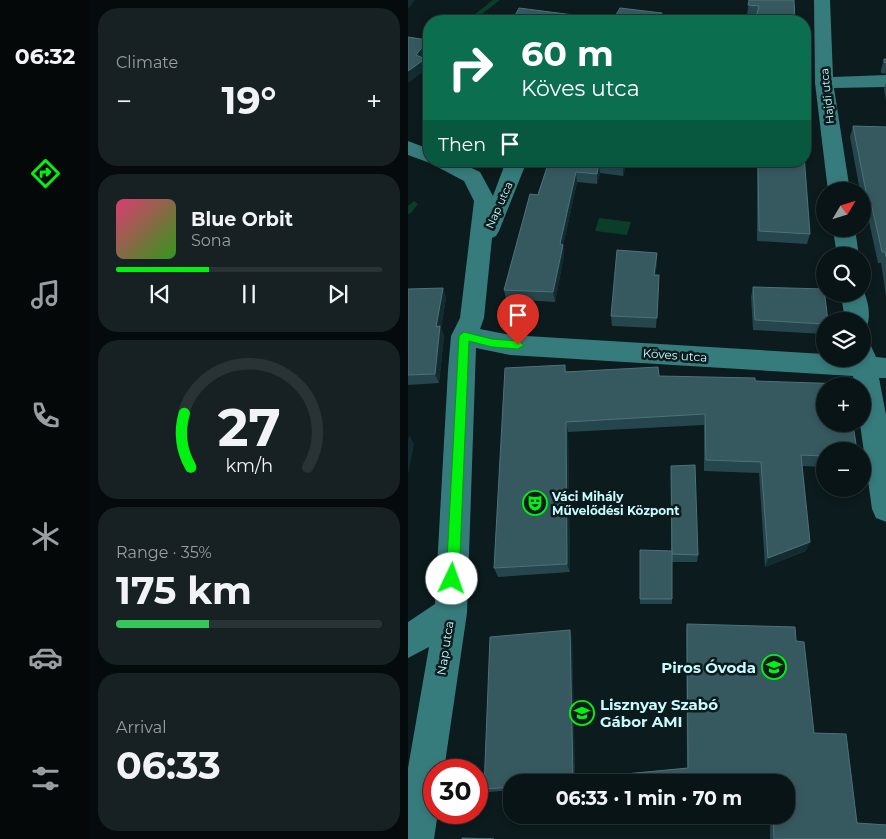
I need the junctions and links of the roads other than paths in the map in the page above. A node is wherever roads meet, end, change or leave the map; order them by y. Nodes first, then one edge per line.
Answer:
1 (822, 0) edge
2 (886, 81) edge
3 (824, 83) junction
4 (408, 147) edge
5 (423, 154) edge
6 (451, 167) edge
7 (515, 167) edge
8 (838, 182) edge
9 (480, 248) junction
10 (464, 336) junction
11 (816, 360) edge
12 (871, 362) edge
13 (886, 509) edge
14 (451, 613) junction
15 (408, 641) edge
16 (415, 839) edge

1 - 3 street, Hajdi utca
2 - 3 street
3 - 8 street, Hajdi utca
4 - 5 street
6 - 9 street, Nap utca
7 - 9 street, Nap utca
9 - 10 street, Nap utca
10 - 11 street, Köves utca
10 - 14 street, Nap utca
12 - 13 street
14 - 15 street
14 - 16 street, Nap utca

